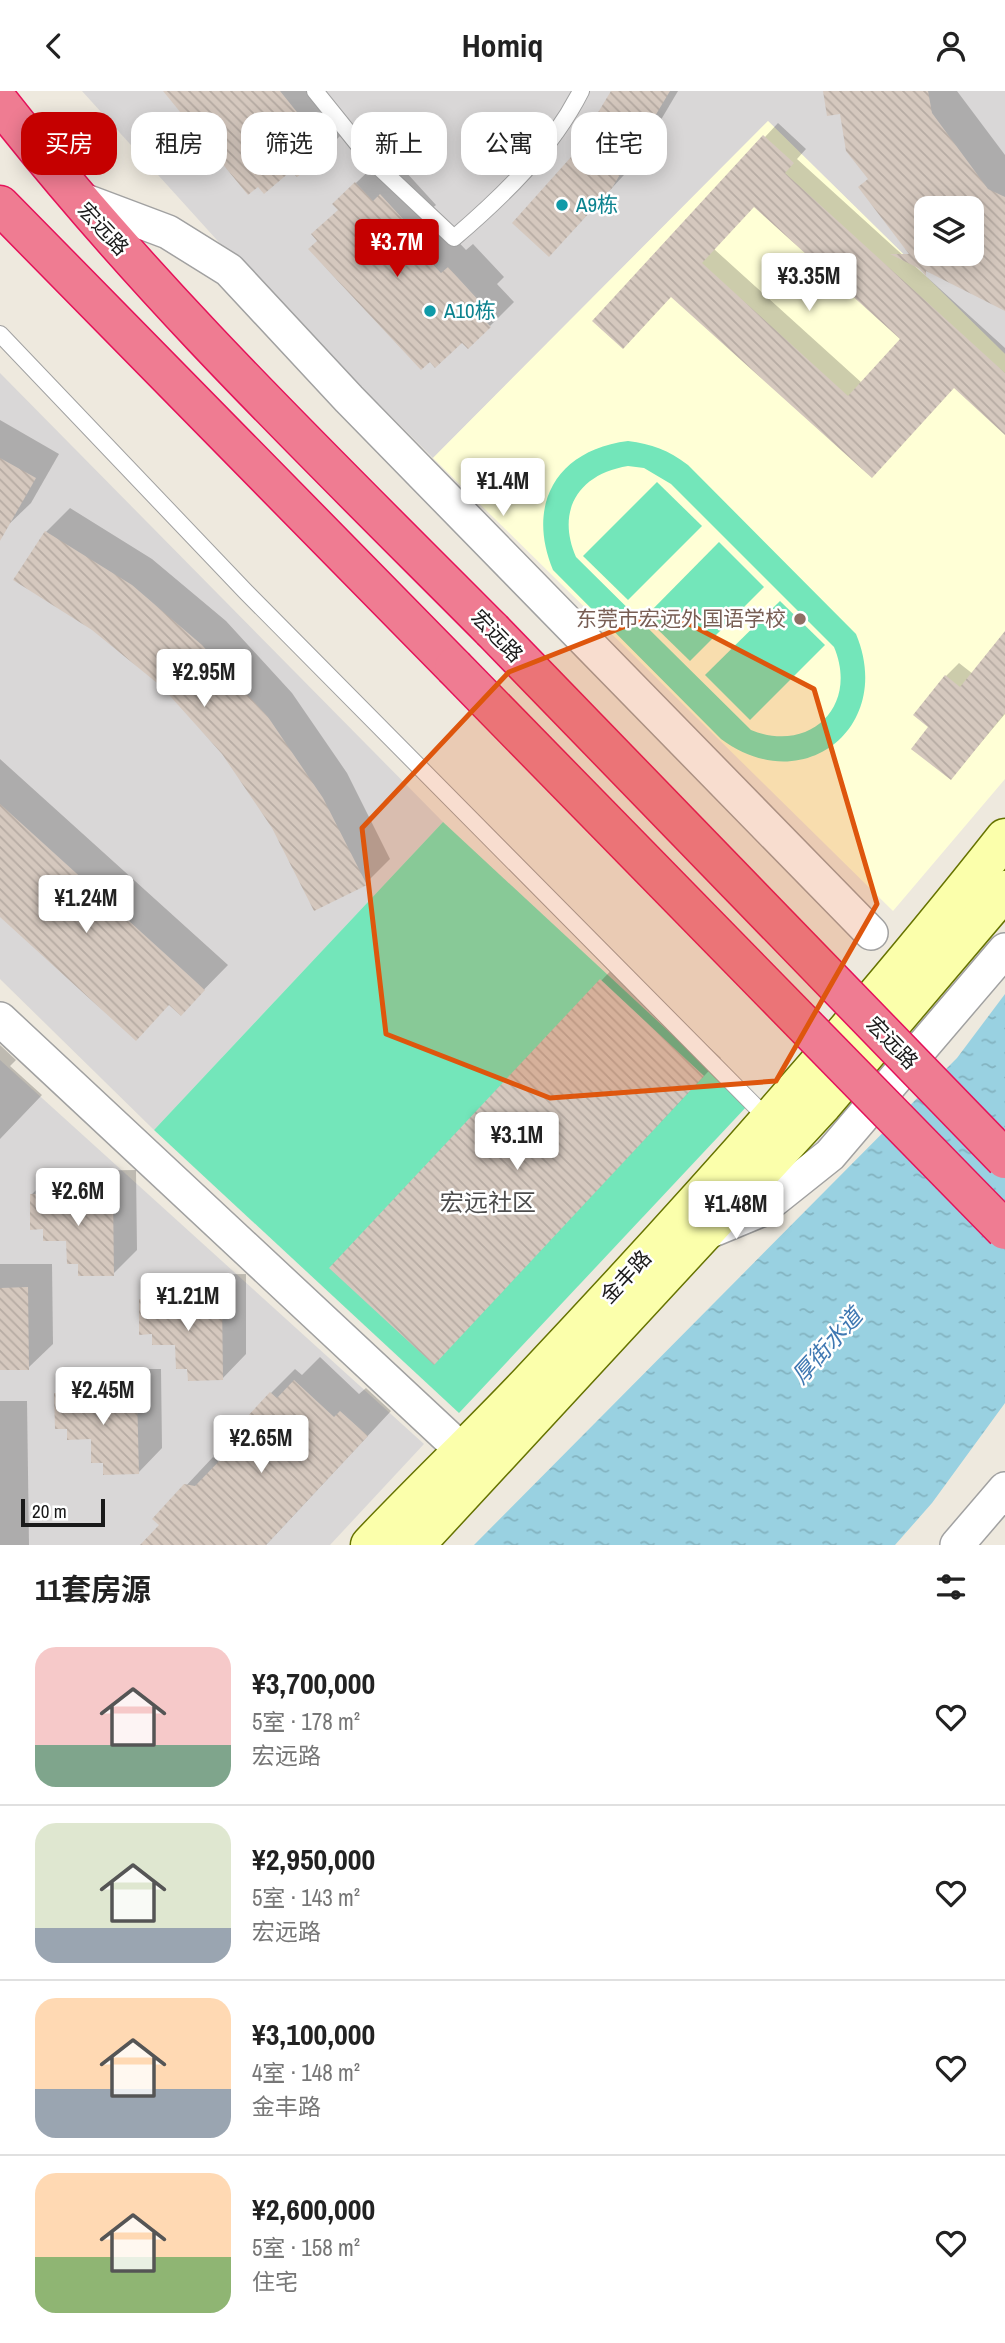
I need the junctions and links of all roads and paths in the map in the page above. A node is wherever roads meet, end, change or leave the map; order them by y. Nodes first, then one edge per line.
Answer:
1 (315, 91) edge
2 (581, 91) edge
3 (0, 103) edge
4 (73, 197) junction
5 (0, 205) edge
6 (0, 334) edge
7 (1005, 838) edge
8 (1005, 890) edge
9 (871, 933) dead end
10 (1005, 950) edge
11 (0, 1019) edge
12 (778, 1130) junction
13 (1005, 1159) edge
14 (1005, 1230) edge
15 (701, 1235) junction
16 (473, 1460) junction
17 (1005, 1489) edge
18 (370, 1545) edge
19 (415, 1545) edge
20 (957, 1545) edge

1 - 2 lane
3 - 4 highway, 宏远路
4 - 9 street
4 - 13 highway, 宏远路, bridge
5 - 14 highway, bridge
6 - 12 lane
7 - 12 street, 金丰路
8 - 12 street, 金丰路
10 - 15 street
11 - 16 street
12 - 15 street, 金丰路
12 - 16 street, 金丰路
15 - 16 street, 金丰路
16 - 18 street, 金丰路
16 - 19 street, 金丰路
17 - 20 street

